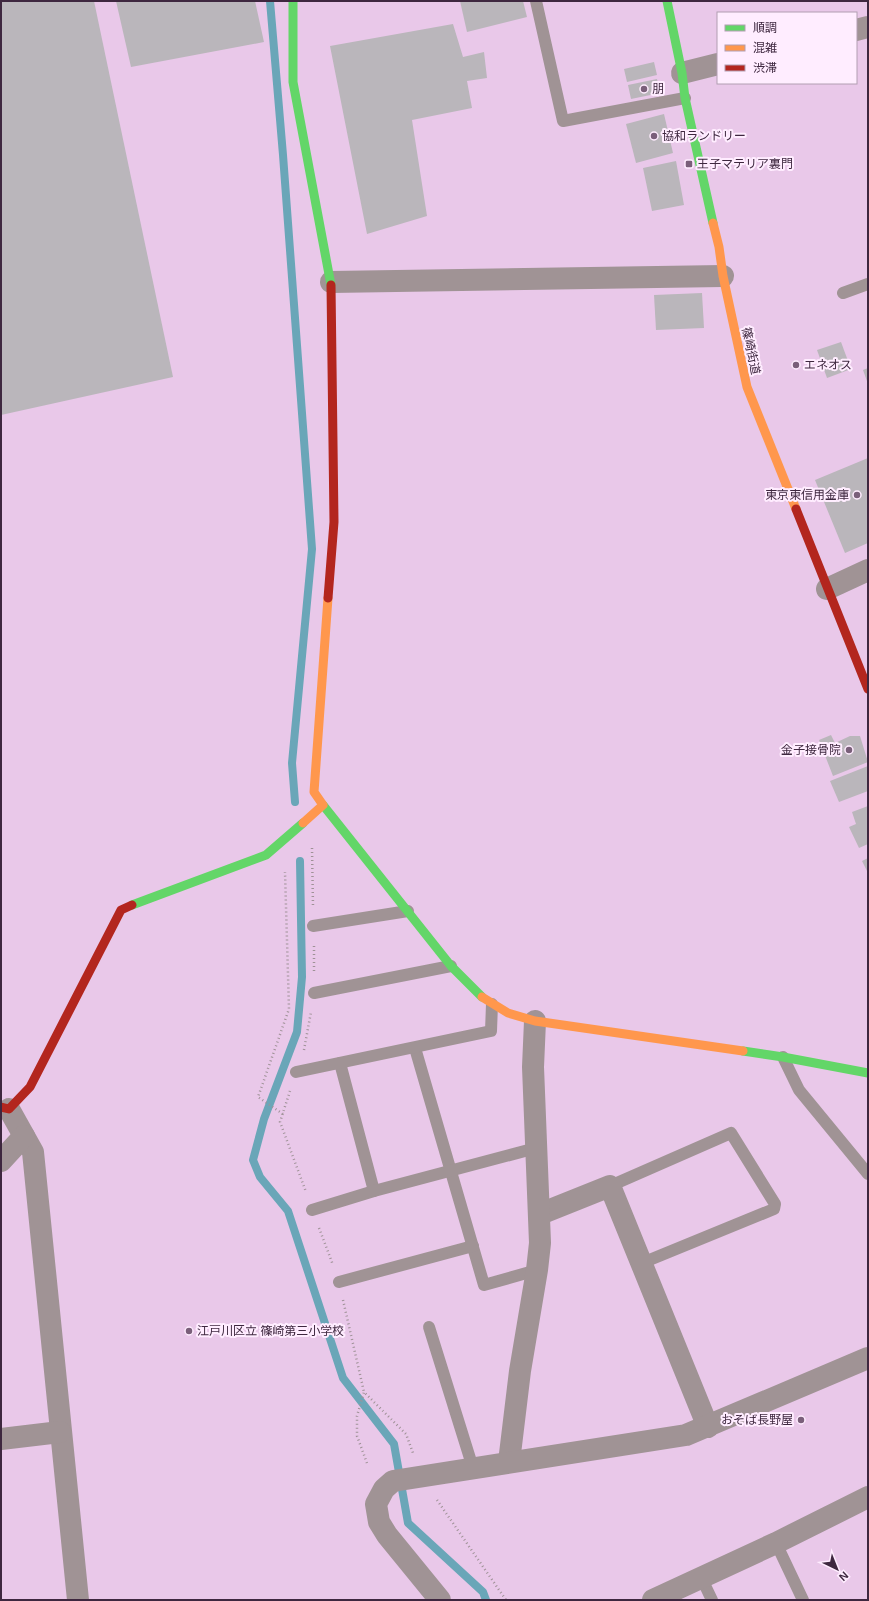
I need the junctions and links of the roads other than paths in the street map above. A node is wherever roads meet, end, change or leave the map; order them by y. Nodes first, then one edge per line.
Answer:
1 (293, 1) edge
2 (536, 1) edge
3 (667, 1) edge
4 (868, 27) edge
5 (857, 30) edge
6 (717, 64) edge
7 (682, 73) junction
8 (685, 98) junction
9 (722, 276) junction
10 (330, 282) junction
11 (868, 284) edge
12 (843, 293) dead end
13 (868, 570) edge
14 (827, 589) junction
15 (868, 689) edge
16 (323, 805) junction
17 (408, 910) junction
18 (313, 926) road end
19 (451, 966) junction
20 (314, 993) road end
21 (492, 1004) junction
22 (535, 1021) junction
23 (415, 1048) junction
24 (783, 1057) junction
25 (340, 1063) junction
26 (296, 1072) road end
27 (868, 1073) edge
28 (5, 1108) edge
29 (24, 1136) junction
30 (536, 1148) junction
31 (1, 1161) edge
32 (451, 1170) junction
33 (868, 1174) edge
34 (610, 1186) junction
35 (374, 1191) junction
36 (312, 1210) road end
37 (540, 1214) junction
38 (473, 1246) junction
39 (642, 1263) junction
40 (537, 1270) junction
41 (339, 1282) road end
42 (429, 1327) dead end
43 (868, 1358) edge
44 (708, 1427) junction
45 (60, 1432) junction
46 (1, 1439) edge
47 (509, 1462) junction
48 (473, 1468) junction
49 (868, 1497) edge
50 (776, 1543) junction
51 (701, 1577) junction
52 (78, 1600) edge
53 (440, 1600) edge
54 (653, 1600) edge
55 (712, 1600) edge
56 (803, 1600) edge

1 - 10 street
2 - 8 lane
3 - 7 street, 篠崎街道
4 - 5 street
6 - 7 street
7 - 8 street, 篠崎街道
8 - 9 street, 篠崎街道
9 - 10 street
9 - 14 street, 篠崎街道
10 - 16 street
11 - 12 lane
13 - 14 street
14 - 15 street, 篠崎街道
16 - 17 street
16 - 28 street
17 - 18 lane
17 - 19 street
19 - 20 lane
19 - 21 street
21 - 22 street
21 - 23 lane
22 - 24 street
22 - 30 street
23 - 25 lane
23 - 32 lane
24 - 27 street
24 - 33 lane
25 - 26 lane
25 - 35 lane
28 - 29 street
29 - 31 street
29 - 45 street
30 - 32 lane
30 - 37 street
32 - 35 lane
32 - 38 lane
34 - 37 street
34 - 39 street
34 - 39 lane
35 - 36 lane
37 - 40 street
38 - 40 lane
38 - 41 lane
39 - 44 street
40 - 47 street
42 - 48 lane
43 - 44 street
44 - 47 street
45 - 46 street
45 - 52 street
47 - 48 street
48 - 53 street
49 - 50 street
50 - 51 street
50 - 56 lane
51 - 54 street
51 - 55 lane

